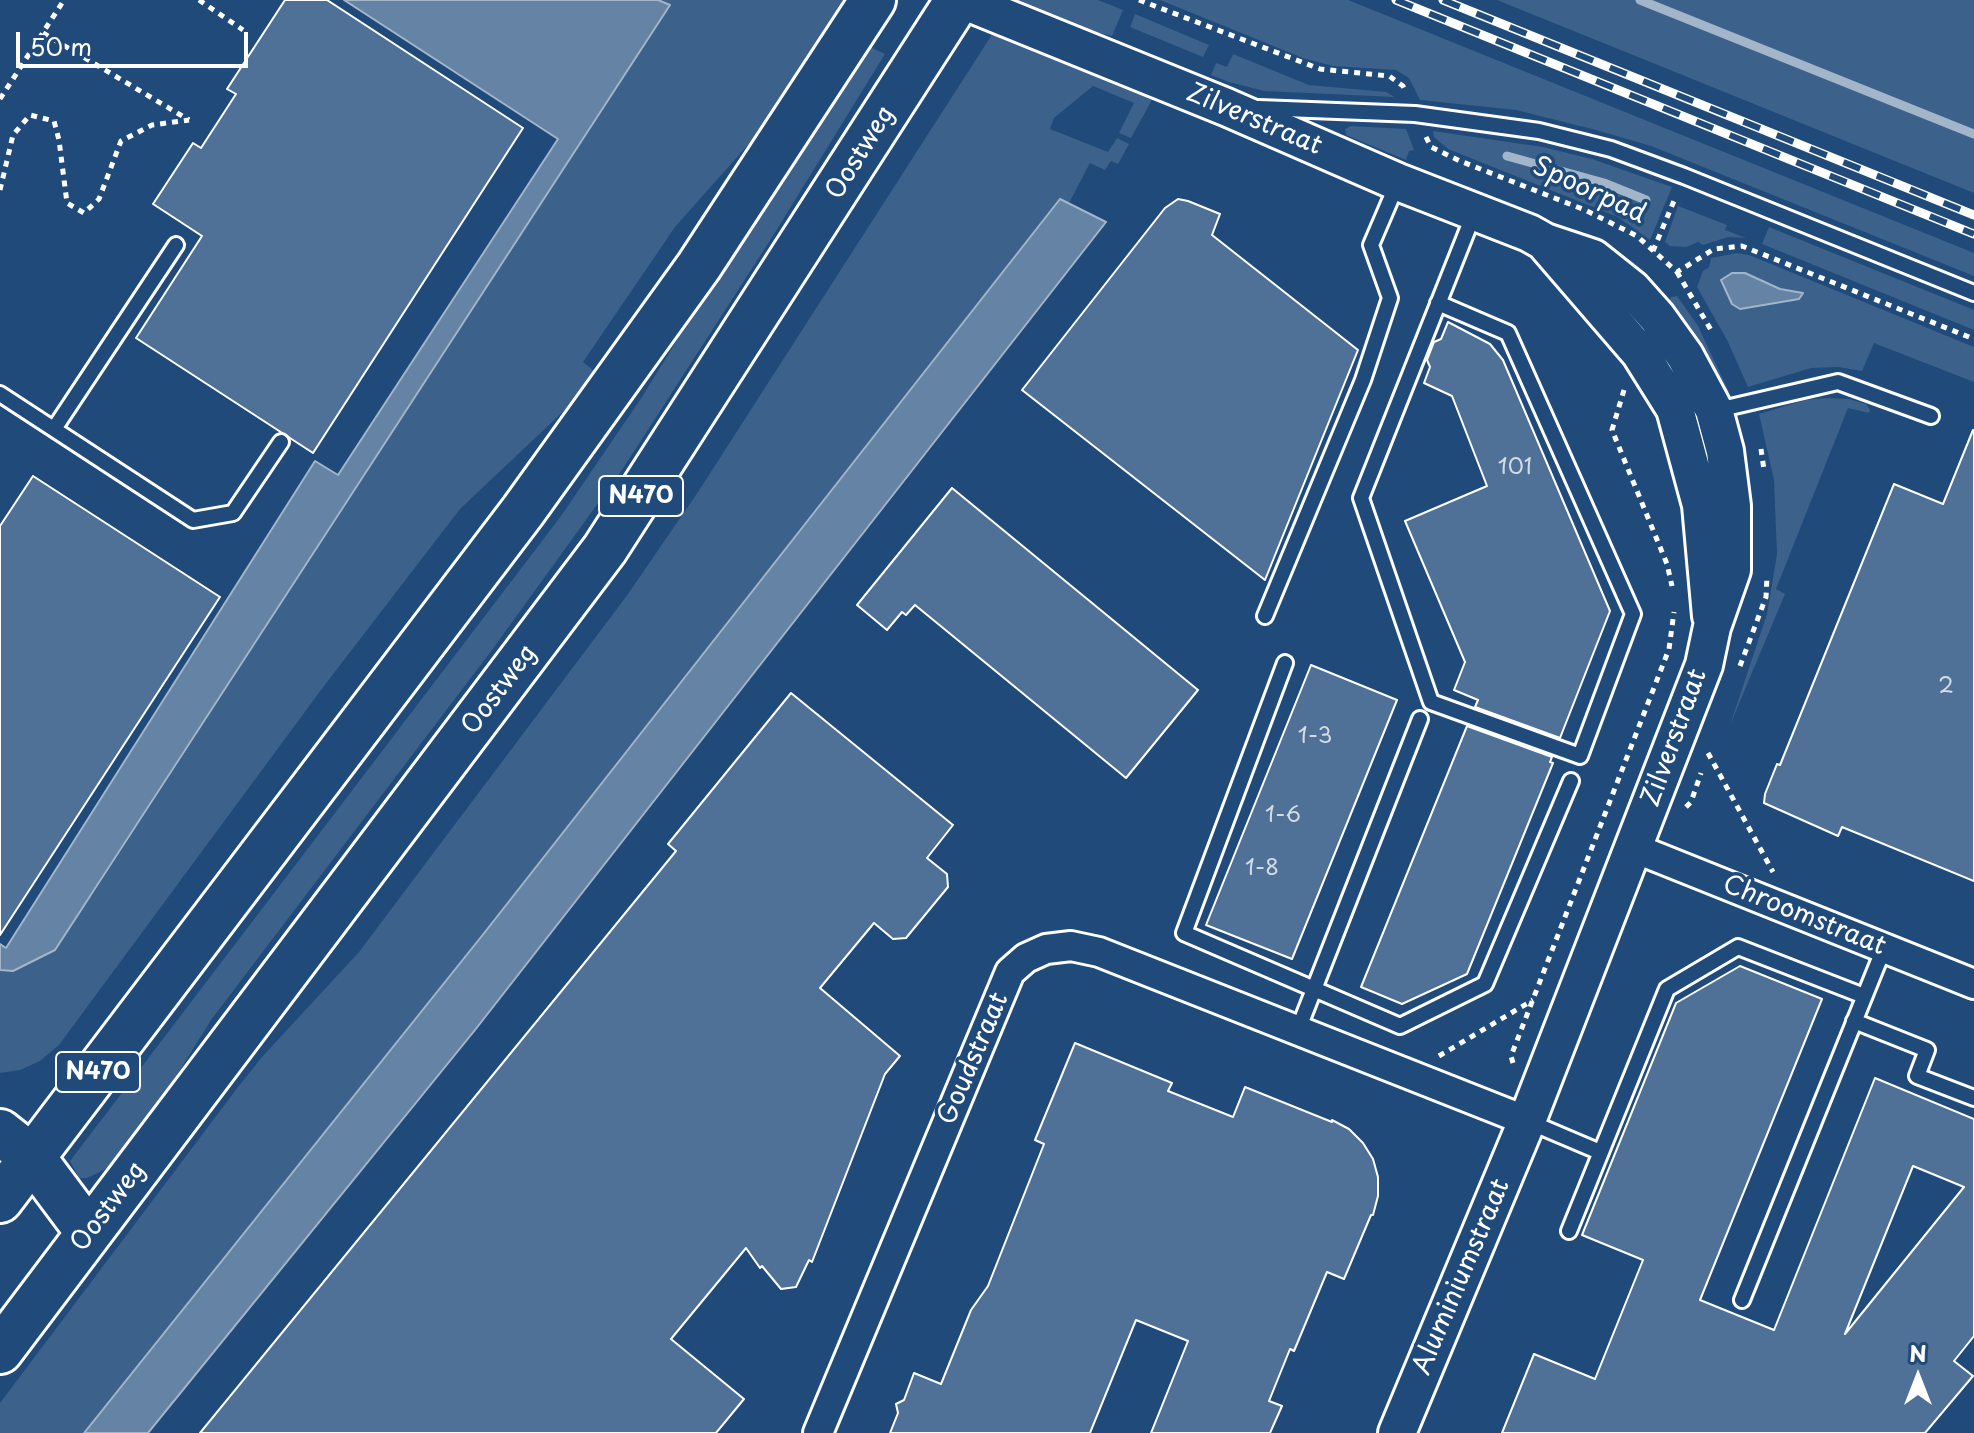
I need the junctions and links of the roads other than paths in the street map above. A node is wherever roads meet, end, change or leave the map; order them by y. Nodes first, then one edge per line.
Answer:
1 (873, 0) edge
2 (954, 8) edge
3 (1226, 107) junction
4 (1398, 182) junction
5 (1475, 211) junction
6 (176, 245) dead end
7 (1974, 293) edge
8 (1438, 303) junction
9 (0, 394) edge
10 (1931, 416) dead end
11 (1697, 417) junction
12 (54, 429) junction
13 (281, 442) dead end
14 (1265, 616) dead end
15 (1285, 663) dead end
16 (1420, 719) dead end
17 (1571, 781) dead end
18 (1634, 848) junction
19 (1884, 948) junction
20 (1974, 984) edge
21 (1314, 989) junction
22 (1864, 996) junction
23 (1854, 1021) junction
24 (1298, 1030) junction
25 (1974, 1098) edge
26 (1527, 1121) junction
27 (16, 1145) edge
28 (1600, 1152) junction
29 (0, 1201) edge
30 (1569, 1231) dead end
31 (89, 1233) junction
32 (1742, 1300) dead end
33 (0, 1351) edge
34 (818, 1433) edge
35 (1397, 1433) edge

1 - 27 main road, N470
2 - 3 street, Zilverstraat
2 - 31 main road, Oostweg / N470
3 - 4 street, Zilverstraat
3 - 7 lane, Spoorpad
4 - 5 street, Zilverstraat
4 - 14 lane
5 - 8 lane
5 - 11 street, Zilverstraat
6 - 12 lane
8 - 8 lane
9 - 12 lane
10 - 11 lane
11 - 18 street, Zilverstraat
12 - 13 lane
15 - 21 lane
16 - 21 lane
17 - 21 lane
18 - 19 street, Chroomstraat
18 - 26 street, Aluminiumstraat
19 - 20 street, Chroomstraat
19 - 22 lane
21 - 24 lane
22 - 23 lane
22 - 28 lane
23 - 25 lane
23 - 32 lane
24 - 26 street, Goudstraat
24 - 34 street, Goudstraat
26 - 28 lane
26 - 35 street, Aluminiumstraat
27 - 29 main road, N470
27 - 31 main road
28 - 30 lane
29 - 31 main road
31 - 33 main road, Oostweg / N470

